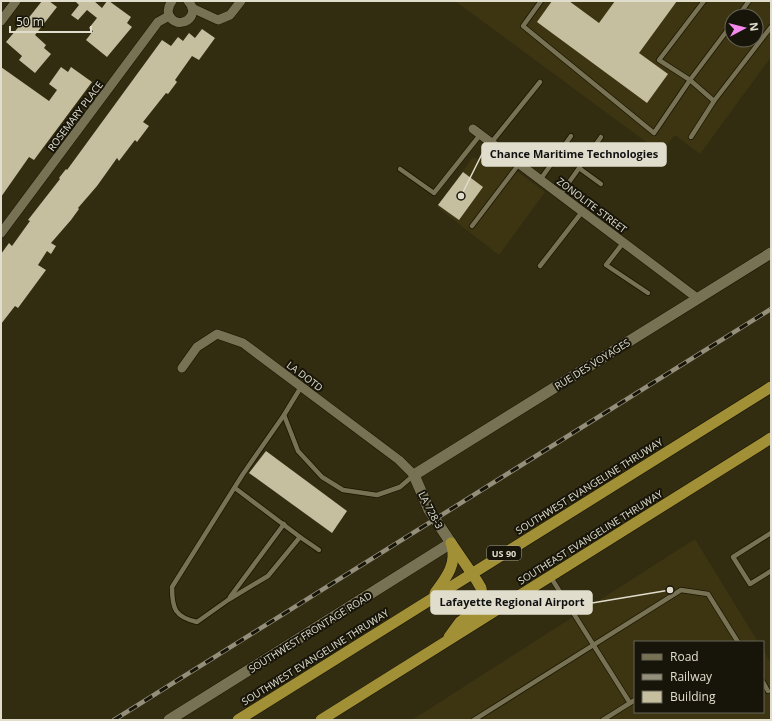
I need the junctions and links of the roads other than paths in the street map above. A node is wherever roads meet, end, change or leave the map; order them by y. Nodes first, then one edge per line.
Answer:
1 (16, 1) edge
2 (172, 1) edge
3 (241, 1) edge
4 (541, 1) edge
5 (704, 1) edge
6 (190, 4) edge
7 (169, 16) junction
8 (1, 21) edge
9 (771, 27) edge
10 (724, 35) edge
11 (690, 80) junction
12 (540, 82) dead end
13 (714, 101) junction
14 (476, 132) joint
15 (571, 136) dead end
16 (601, 137) dead end
17 (690, 137) dead end
18 (491, 143) junction
19 (519, 164) junction
20 (579, 168) junction
21 (400, 170) dead end
22 (540, 180) junction
23 (601, 184) dead end
24 (560, 195) junction
25 (582, 212) junction
26 (472, 226) dead end
27 (1, 233) edge
28 (623, 242) junction
29 (771, 253) edge
30 (540, 266) dead end
31 (648, 293) dead end
32 (697, 298) junction
33 (182, 368) dead end
34 (301, 386) junction
35 (771, 387) edge
36 (284, 415) junction
37 (771, 438) edge
38 (414, 476) junction
39 (235, 488) junction
40 (284, 524) junction
41 (771, 533) edge
42 (300, 537) junction
43 (451, 544) junction
44 (319, 550) dead end
45 (771, 571) edge
46 (472, 574) junction
47 (550, 576) junction
48 (431, 599) junction
49 (228, 600) junction
50 (737, 641) edge
51 (445, 643) junction
52 (594, 645) junction
53 (764, 684) edge
54 (768, 691) dead end
55 (633, 702) edge
56 (169, 720) edge
57 (238, 720) edge
58 (321, 720) edge
59 (474, 720) edge
60 (603, 720) edge

1 - 8 street
2 - 7 street
3 - 6 street
4 - 11 lane
5 - 11 lane
6 - 7 street
7 - 27 street, ROSEMARY PLACE
9 - 13 lane
10 - 11 lane
11 - 13 lane
12 - 18 lane
13 - 17 lane
14 - 18 street, ZONOLITE STREET
14 - 21 lane
15 - 22 lane
16 - 20 lane
18 - 19 street, ZONOLITE STREET
19 - 22 street, ZONOLITE STREET
19 - 26 lane
20 - 23 lane
20 - 24 lane
22 - 24 street, ZONOLITE STREET
24 - 25 street, ZONOLITE STREET
25 - 28 street, ZONOLITE STREET
25 - 30 lane
28 - 31 lane
28 - 32 street, ZONOLITE STREET
29 - 32 street, RUE DES VOYAGES
32 - 38 street, RUE DES VOYAGES
33 - 34 street, LA DOTD
34 - 36 lane
34 - 38 street, LA DOTD
35 - 46 highway, SOUTHWEST EVANGELINE THRUWAY / US 90
36 - 38 lane
36 - 39 lane
37 - 47 highway, SOUTHEAST EVANGELINE THRUWAY
38 - 43 street, LA 728-3
39 - 40 lane
39 - 49 lane
40 - 42 lane
40 - 49 lane
41 - 45 lane
42 - 44 lane
42 - 49 lane
43 - 46 highway
43 - 48 highway
43 - 56 street, SOUTHWEST FRONTAGE ROAD
46 - 48 highway, SOUTHWEST EVANGELINE THRUWAY / US 90
46 - 51 highway
47 - 51 highway, SOUTHEAST EVANGELINE THRUWAY
47 - 52 lane
48 - 57 highway, SOUTHWEST EVANGELINE THRUWAY / US 90
50 - 52 lane
51 - 58 highway, SOUTHEAST EVANGELINE THRUWAY
52 - 55 lane
52 - 59 lane
53 - 54 lane
55 - 60 lane

